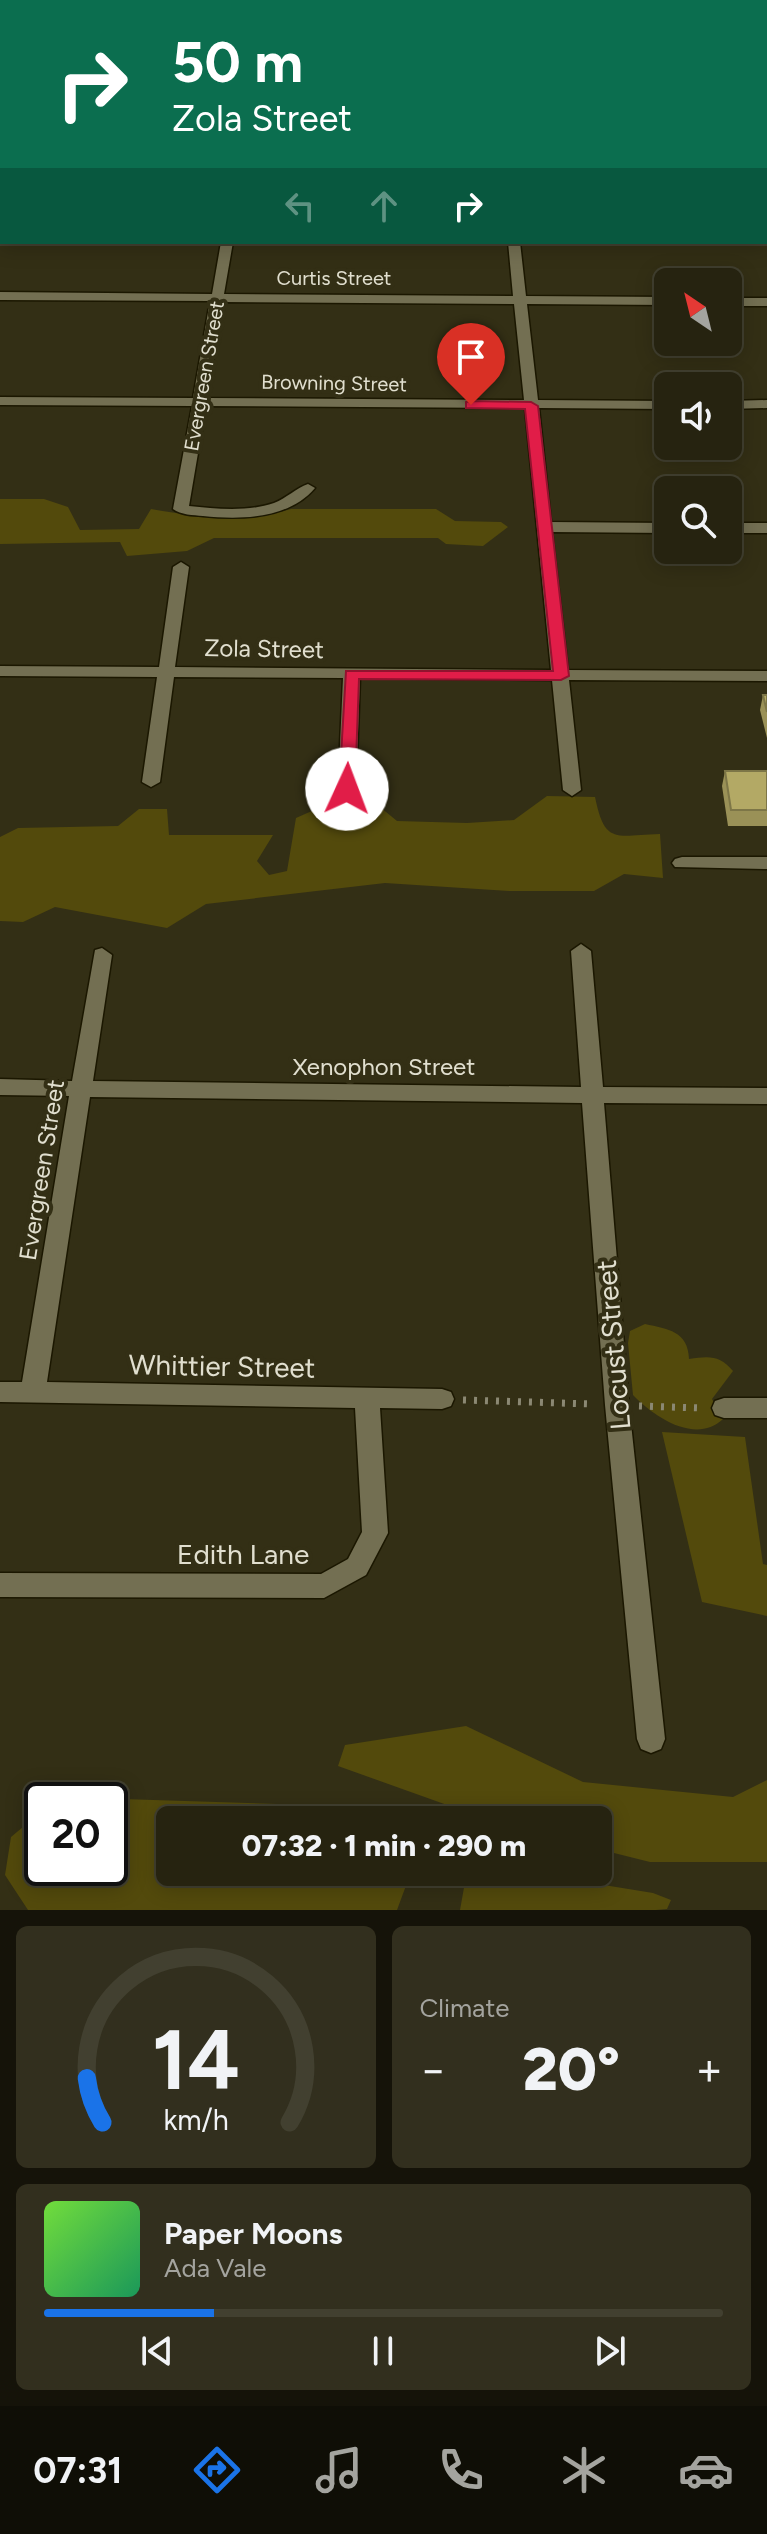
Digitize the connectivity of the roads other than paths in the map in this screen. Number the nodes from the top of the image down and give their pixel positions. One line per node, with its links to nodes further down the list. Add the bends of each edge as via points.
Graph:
1 (227, 244): 4 (street, Evergreen Street)
2 (514, 244): 5 (street)
3 (0, 296): 4 (street, Curtis Street)
4 (218, 297): 5 (street, Curtis Street); 10 (street, Evergreen Street)
5 (519, 299): 6 (street, Curtis Street); 14 (street)
6 (654, 301)
7 (742, 302): 8 (street)
8 (767, 302)
9 (0, 401): 10 (street, Browning Street)
10 (200, 402): 14 (street, Browning Street); 15 (street, Evergreen Street, via 181,509 219,515 269,508 300,497)
11 (767, 404): 13 (street)
12 (654, 405): 14 (street, Browning Street)
13 (742, 405)
14 (531, 406): 16 (street)
15 (308, 488)
16 (544, 527): 17 (street); 24 (street)
17 (654, 528)
18 (742, 528): 19 (street)
19 (767, 528)
20 (181, 567): 22 (street)
21 (0, 671): 22 (street, Zola Street)
22 (166, 672): 23 (street, Zola Street); 26 (street)
23 (352, 674): 24 (street, Zola Street); 27 (street)
24 (561, 676): 25 (street, Zola Street); 28 (street)
25 (767, 676)
26 (151, 782)
27 (347, 789)
28 (572, 790)
29 (682, 863): 30 (street)
30 (767, 863)
31 (581, 951): 35 (street, Locust Street)
32 (102, 955): 34 (street, Evergreen Street)
33 (0, 1087): 34 (street, Xenophon Street)
34 (81, 1088): 35 (street, Xenophon Street); 38 (street, Evergreen Street)
35 (594, 1094): 36 (street, Xenophon Street); 44 (street, Locust Street, via 617,1405)
36 (767, 1096)
37 (0, 1392): 38 (street, Whittier Street)
38 (33, 1393): 39 (street, Whittier Street)
39 (367, 1399): 40 (street, Whittier Street); 43 (street, Edith Lane, via 375,1533 357,1567 324,1586)
40 (442, 1399)
41 (724, 1408): 42 (street)
42 (767, 1408)
43 (0, 1585)
44 (651, 1739)

